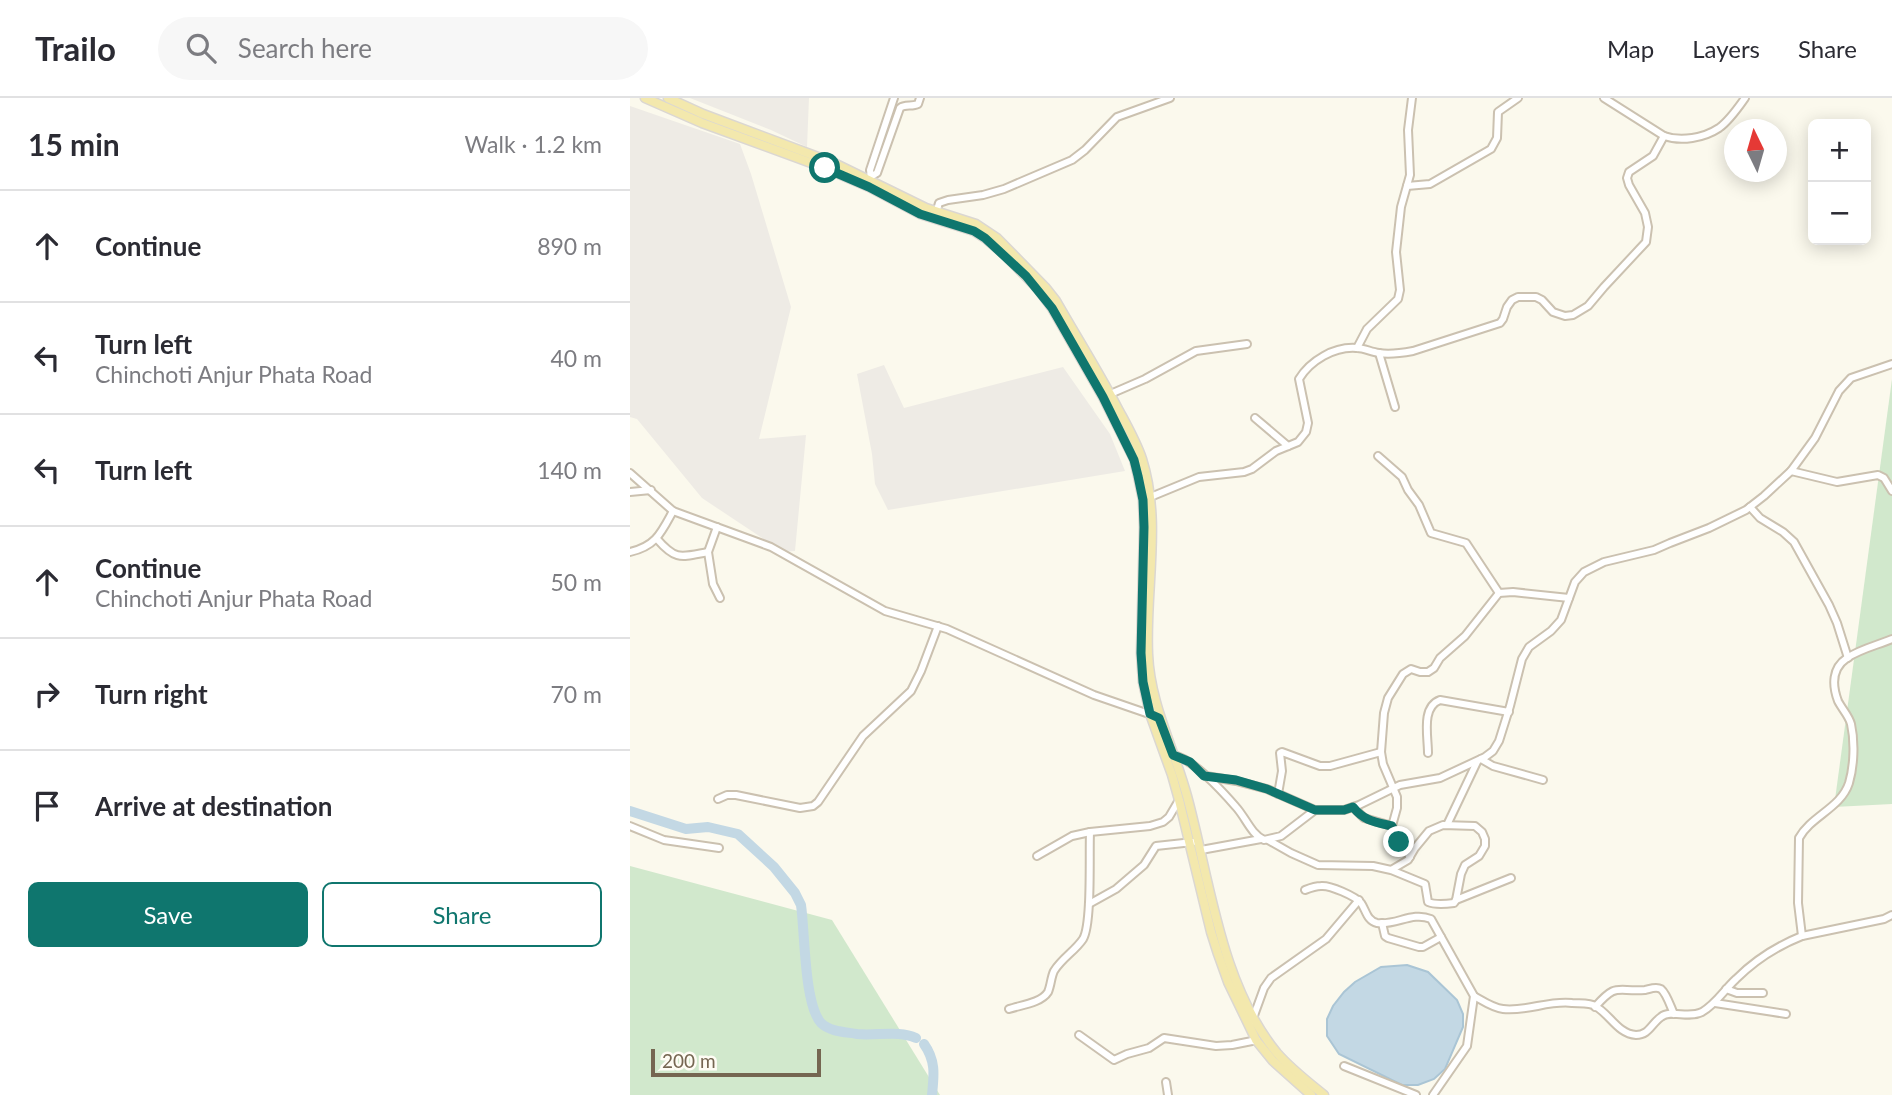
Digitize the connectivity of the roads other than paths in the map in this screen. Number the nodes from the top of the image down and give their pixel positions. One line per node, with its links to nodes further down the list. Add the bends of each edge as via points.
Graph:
1 (645, 98): 11 (main road, via 702,123)
2 (668, 98): 11 (main road)
3 (894, 98): 11 (street)
4 (920, 98): 11 (street, via 918,104 900,108)
5 (1170, 98): 13 (street, via 1117,117 1072,160 1004,189 939,203)
6 (1412, 98): 12 (street)
7 (1518, 98): 12 (street, via 1498,112 1497,138 1491,149 1430,184)
8 (1604, 98): 10 (street)
9 (1745, 98): 10 (street, via 1719,128 1701,136)
10 (1664, 136): 16 (street, via 1653,156 1627,178 1645,213 1646,242 1588,306 1565,316 1536,297 1518,297 1494,326 1401,354)
11 (870, 181): 13 (main road, via 920,214)
12 (1407, 186): 15 (street, via 1396,252 1398,299 1367,328)
13 (935, 215): 18 (main road, via 985,238 1038,289)
14 (1247, 344): 18 (street, via 1196,351)
15 (1357, 348): 16 (street); 21 (street, via 1333,352 1305,369 1299,379 1308,423 1298,442)
16 (1379, 353): 19 (street)
17 (1892, 364): 23 (street, via 1851,378)
18 (1107, 396): 28 (main road)
19 (1395, 407)
20 (1255, 418): 21 (street)
21 (1288, 446): 28 (street, via 1252,469 1199,477)
22 (1378, 456): 35 (street, via 1402,477 1431,533 1465,543)
23 (1791, 471): 26 (street, via 1837,482 1878,475); 29 (street)
24 (630, 473): 25 (street)
25 (651, 490): 27 (street); 30 (street)
26 (1892, 491)
27 (630, 492)
28 (1147, 499): 42 (main road, via 1141,653); 43 (main road, via 1152,524 1148,653)
29 (1750, 507): 37 (street, via 1654,550 1594,566 1575,582); 40 (street, via 1794,542 1837,622)
30 (673, 511): 31 (street); 32 (street)
31 (717, 527): 34 (street); 38 (street, via 771,547 885,611)
32 (657, 539): 33 (street); 34 (street, via 675,555)
33 (630, 552)
34 (708, 552): 36 (street)
35 (1499, 593): 37 (street); 44 (street, via 1434,668 1403,674 1388,698)
36 (720, 598)
37 (1569, 598): 41 (street, via 1561,620 1529,647 1522,659)
38 (938, 626): 42 (street, via 1094,695); 52 (street, via 909,693 863,736 813,806 800,808 736,794)
39 (1892, 639): 40 (street)
40 (1848, 657): 73 (street, via 1834,677 1854,737 1852,767 1849,785 1838,801 1799,838)
41 (1508, 712): 45 (street, via 1436,701 1427,722); 47 (street, via 1493,751)
42 (1150, 714): 43 (street); 46 (main road)
43 (1159, 718): 46 (main road)
44 (1381, 752): 50 (street); 51 (street, via 1320,766 1281,752)
45 (1428, 753)
46 (1169, 755): 48 (street, via 1190,762); 53 (main road); 61 (main road, via 1187,795)
47 (1479, 760): 49 (street); 50 (street, via 1440,778); 56 (street)
48 (1204, 776): 51 (street, via 1236,780); 60 (street)
49 (1543, 780)
50 (1394, 789): 54 (street); 58 (street, via 1397,804)
51 (1278, 794): 55 (street)
52 (718, 799)
53 (1179, 800): 59 (street, via 1163,822); 61 (main road)
54 (1353, 807): 55 (street); 58 (street, via 1364,818)
55 (1315, 810): 60 (street, via 1281,836)
56 (1447, 825): 64 (street, via 1429,831); 69 (street, via 1475,826 1485,839 1479,856 1465,865)
57 (630, 826): 62 (street, via 664,840)
58 (1392, 826): 64 (street)
59 (1090, 832): 63 (street, via 1072,836); 70 (street)
60 (1265, 839): 61 (street); 65 (street, via 1318,865)
61 (1196, 844): 70 (street, via 1156,846 1144,865); 83 (main road); 83 (main road, via 1215,943 1228,982)
62 (719, 848)
63 (1037, 856)
64 (1410, 857): 65 (street)
65 (1391, 870): 69 (street, via 1422,882 1432,904 1454,904)
66 (1511, 878): 69 (street)
67 (1305, 890): 68 (street, via 1330,886)
68 (1359, 900): 72 (street, via 1369,919); 83 (street, via 1326,939 1270,978)
69 (1456, 900)
70 (1089, 904): 80 (street, via 1085,936 1053,973 1048,992 1035,1002)
71 (1892, 915): 73 (street)
72 (1382, 923): 74 (street, via 1427,917); 74 (street, via 1388,938 1419,947)
73 (1802, 936): 75 (street, via 1756,960)
74 (1441, 937): 77 (street)
75 (1727, 989): 76 (street); 78 (street)
76 (1763, 993)
77 (1474, 996): 79 (street, via 1503,1009 1563,1002); 93 (street, via 1467,1046)
78 (1715, 1003): 81 (street, via 1689,1016); 82 (street)
79 (1595, 1007): 81 (street, via 1629,1034 1642,1034 1661,1017); 81 (street, via 1613,990 1657,988)
80 (1009, 1009)
81 (1674, 1014)
82 (1786, 1014)
83 (1251, 1022): 85 (main road); 86 (main road)
84 (1079, 1035): 86 (street, via 1114,1060 1164,1038 1216,1046)
85 (1266, 1038): 86 (street); 91 (main road, via 1295,1072)
86 (1256, 1040): 90 (main road)
87 (1344, 1066): 92 (street)
88 (1166, 1082): 89 (street)
89 (1168, 1095)
90 (1311, 1095)
91 (1324, 1095)
92 (1416, 1095)
93 (1433, 1095)

